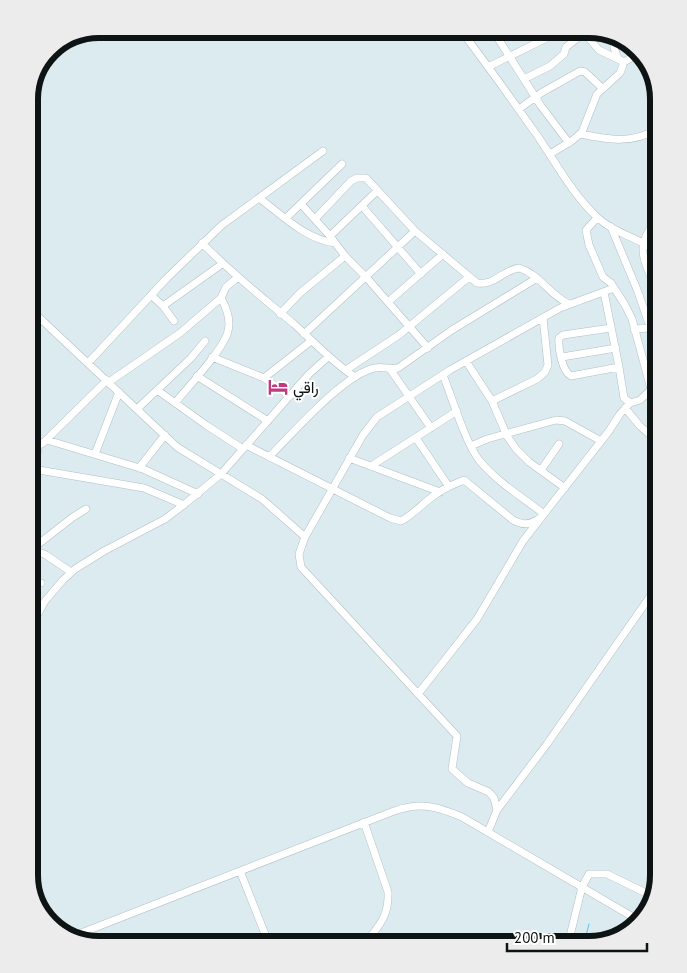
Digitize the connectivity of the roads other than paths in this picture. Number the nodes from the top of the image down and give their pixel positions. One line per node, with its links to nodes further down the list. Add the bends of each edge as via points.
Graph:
1 (467, 38): 10 (street)
2 (501, 38): 7 (street)
3 (546, 38): 7 (street)
4 (576, 38): 11 (street, via 557,60)
5 (589, 38): 9 (street, via 599,50)
6 (614, 44): 9 (street)
7 (510, 55): 10 (street); 11 (street)
8 (632, 56): 9 (street)
9 (621, 60): 12 (street, via 620,72)
10 (488, 67): 14 (street)
11 (524, 79): 13 (street)
12 (602, 88): 13 (street, via 580,71); 16 (street, via 593,100)
13 (534, 97): 14 (street); 17 (street)
14 (519, 109): 19 (street)
15 (650, 133): 16 (street, via 628,140)
16 (580, 134): 17 (street)
17 (569, 143): 19 (street)
18 (323, 151): 22 (street)
19 (550, 154): 26 (street)
20 (342, 164): 23 (street)
21 (377, 191): 24 (street); 27 (street, via 366,178 357,178); 30 (street)
22 (258, 198): 25 (street); 33 (street)
23 (301, 204): 25 (street); 27 (street)
24 (362, 206): 31 (street); 35 (street)
25 (286, 218): 34 (street, via 307,234)
26 (597, 218): 28 (street); 46 (street, via 586,230 586,237 603,277)
27 (315, 219): 31 (street)
28 (611, 227): 32 (street); 57 (street)
29 (650, 229): 32 (street)
30 (415, 231): 35 (street); 37 (street)
31 (330, 236): 34 (street)
32 (643, 242): 36 (street); 41 (street, via 642,256)
33 (202, 243): 39 (street); 48 (street)
34 (335, 243): 38 (street)
35 (398, 247): 40 (street); 42 (street)
36 (650, 247)
37 (443, 254): 40 (street); 43 (street)
38 (345, 256): 42 (street); 53 (street)
39 (222, 264): 44 (street); 52 (street)
40 (421, 274): 50 (street)
41 (650, 274)
42 (366, 277): 50 (street); 62 (street)
43 (469, 277): 45 (street, via 484,284 519,268); 58 (street)
44 (237, 278): 49 (street, via 226,287); 53 (street)
45 (537, 278): 51 (street, via 555,297); 65 (street)
46 (614, 288): 47 (street); 61 (street, via 632,319)
47 (604, 292): 51 (street); 59 (street)
48 (151, 295): 52 (street); 71 (street)
49 (220, 298): 67 (street, via 226,307 229,331); 79 (street, via 180,333)
50 (388, 302): 58 (street)
51 (569, 304): 55 (street)
52 (163, 306): 56 (street)
53 (280, 314): 62 (street)
54 (38, 316): 71 (street)
55 (543, 318): 70 (street); 86 (street, via 548,365 545,372)
56 (174, 321)
57 (650, 325)
58 (409, 326): 65 (street); 74 (street)
59 (611, 328): 66 (street); 69 (street, via 562,336 558,345)
60 (650, 328): 61 (street)
61 (634, 329): 80 (street)
62 (304, 334): 64 (street)
63 (205, 341): 81 (street)
64 (311, 341): 68 (street); 78 (street)
65 (428, 348): 73 (street, via 398,368)
66 (616, 348): 69 (street); 72 (street)
67 (212, 357): 76 (street); 78 (street)
68 (328, 357): 74 (street); 84 (street)
69 (562, 357): 72 (street, via 565,370 571,376)
70 (466, 361): 75 (street); 86 (street)
71 (88, 363): 79 (street)
72 (620, 367): 88 (street)
73 (390, 369): 77 (street, via 374,368); 85 (street)
74 (346, 370): 77 (street)
75 (443, 374): 85 (street); 90 (street)
76 (198, 376): 87 (street); 91 (street)
77 (355, 376): 104 (street)
78 (264, 378): 84 (street)
79 (108, 381): 83 (street); 97 (street)
80 (650, 386)
81 (158, 390): 87 (street); 89 (street)
82 (650, 391): 88 (street)
83 (119, 392): 89 (street); 103 (street)
84 (290, 396): 91 (street)
85 (409, 396): 92 (street); 105 (street, via 377,417)
86 (492, 401): 93 (street)
87 (175, 402): 102 (street, via 206,425)
88 (628, 406): 95 (street, via 640,426); 98 (street)
89 (137, 408): 94 (street)
90 (457, 412): 92 (street); 100 (street)
91 (268, 421): 102 (street)
92 (431, 428): 96 (street)
93 (507, 433): 98 (street, via 556,420); 100 (street); 109 (street, via 516,449)
94 (165, 435): 107 (street); 110 (street, via 177,447)
95 (650, 435)
96 (416, 438): 106 (street); 111 (street)
97 (47, 440): 101 (street); 103 (street)
98 (602, 441): 112 (street)
99 (559, 444): 109 (street)
100 (471, 446): 118 (street, via 493,475)
101 (38, 447)
102 (245, 447): 104 (street); 110 (street)
103 (95, 454): 107 (street)
104 (269, 457): 113 (street)
105 (349, 458): 106 (street); 113 (street)
106 (371, 466): 114 (street)
107 (140, 468): 115 (street)
108 (38, 470): 116 (street, via 144,488)
109 (540, 470): 112 (street)
110 (221, 474): 115 (street); 119 (street, via 262,499)
111 (448, 487): 114 (street); 118 (street, via 464,480 519,524 528,525)
112 (565, 488): 118 (street)
113 (332, 489): 114 (street, via 401,521); 119 (street)
114 (440, 492)
115 (198, 494): 116 (street)
116 (184, 505): 122 (street)
117 (86, 509): 120 (street)
118 (544, 514): 127 (street, via 523,541 477,619)
119 (305, 537): 127 (street, via 299,554 301,567)
120 (38, 543)
121 (38, 552): 122 (street)
122 (71, 572): 126 (street)
123 (38, 583): 124 (street)
124 (41, 583)
125 (650, 596): 128 (street)
126 (38, 613)
127 (418, 694): 128 (street, via 457,736 452,769 468,783 489,792)
128 (497, 810): 130 (street)
129 (364, 822): 130 (street, via 405,807 434,806); 131 (street); 137 (street, via 388,892 386,914)
130 (488, 832): 132 (street)
131 (240, 871): 135 (street); 136 (street)
132 (582, 887): 133 (street, via 589,874 607,874); 134 (street); 138 (street)
133 (646, 893)
134 (633, 917)
135 (82, 933)
136 (266, 935)
137 (371, 936)
138 (570, 936)

